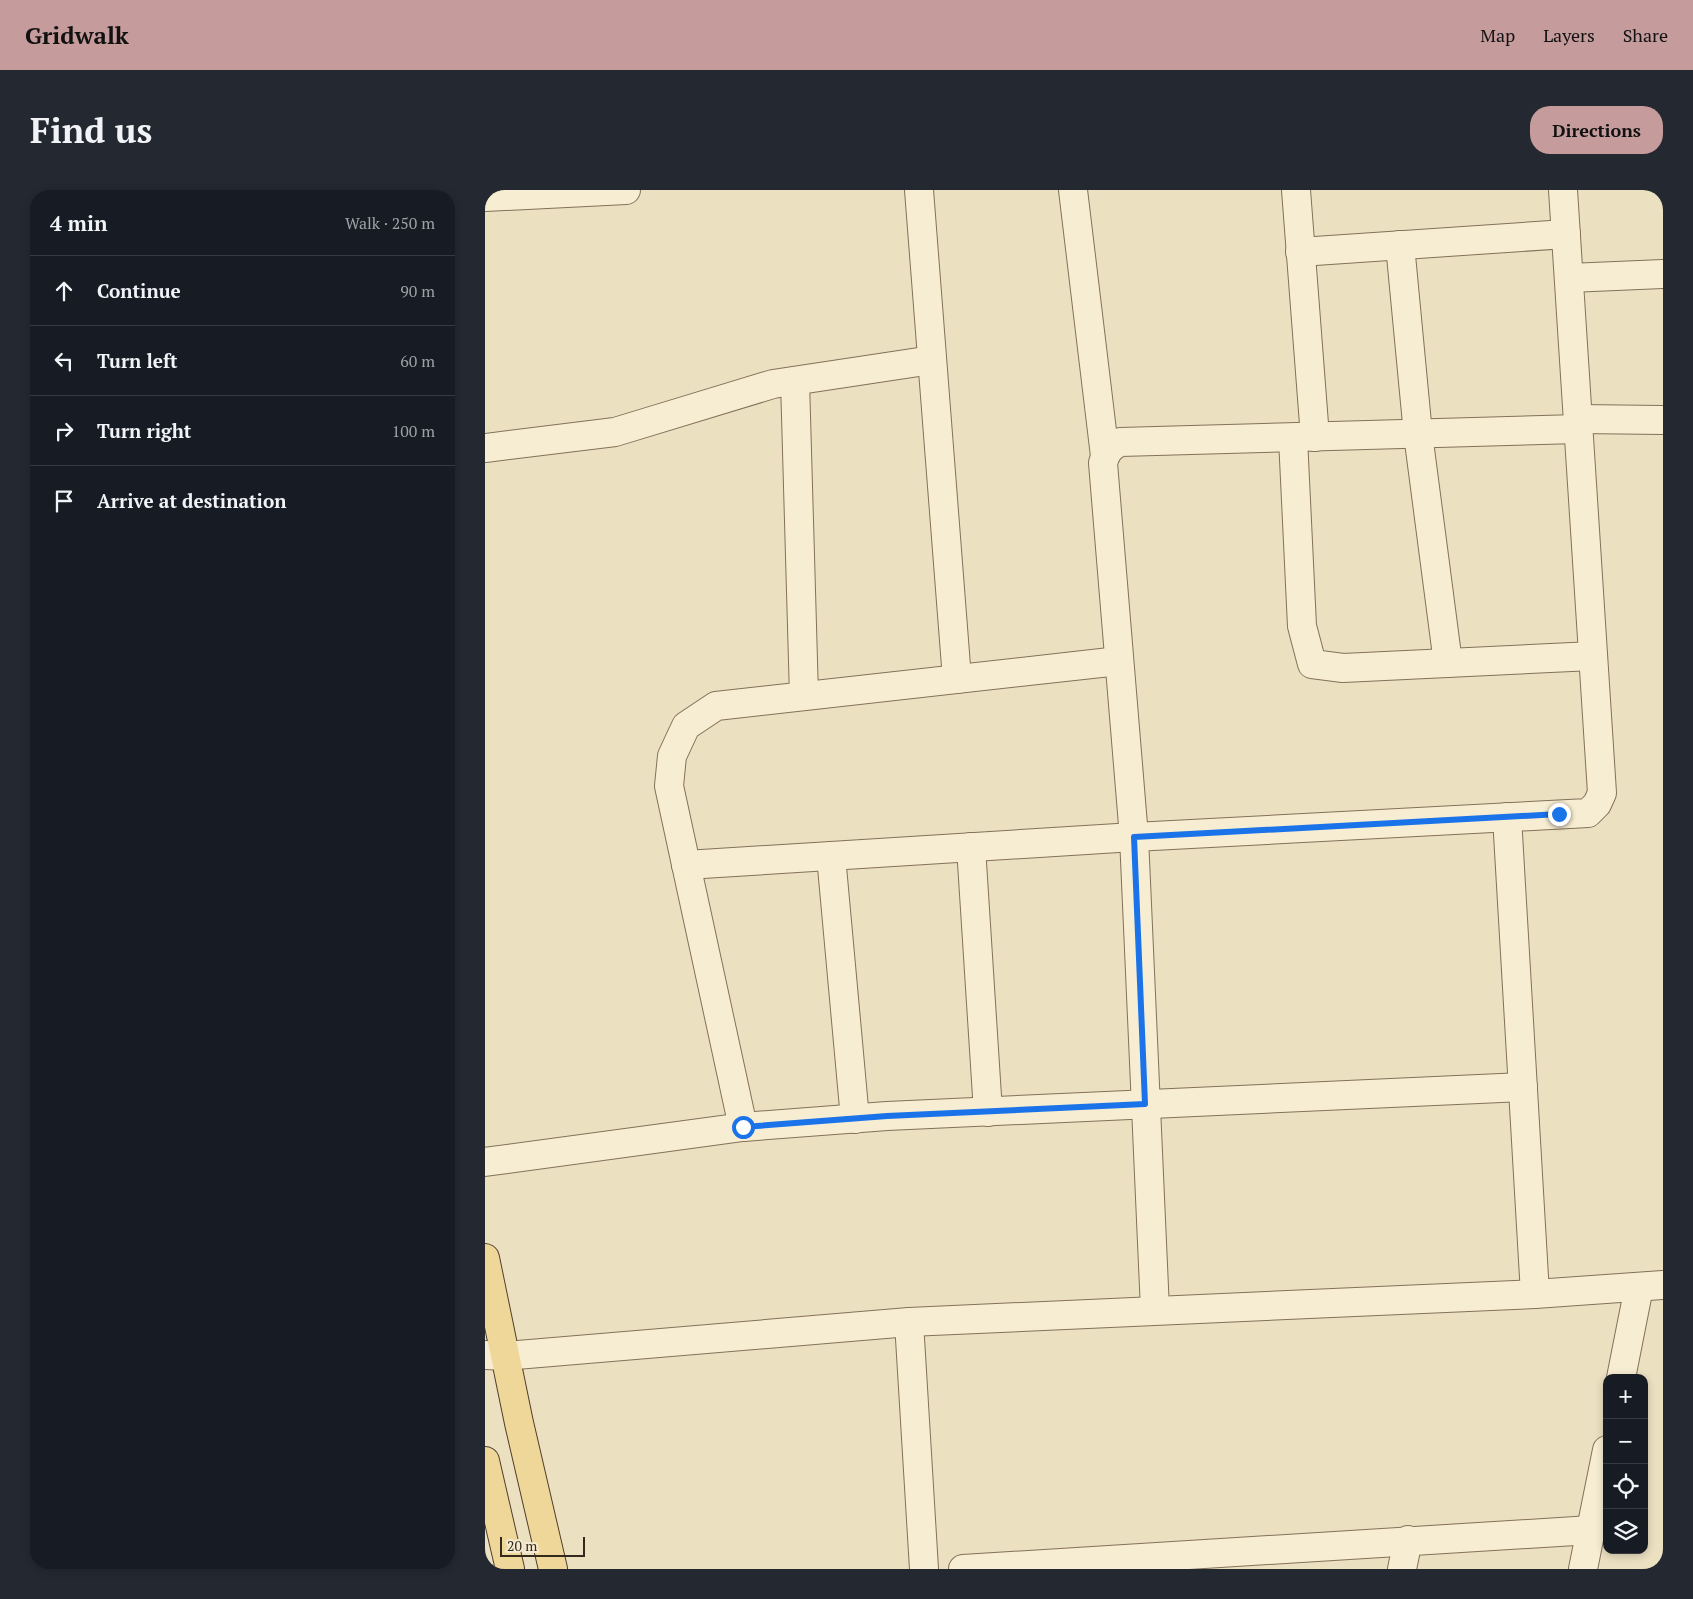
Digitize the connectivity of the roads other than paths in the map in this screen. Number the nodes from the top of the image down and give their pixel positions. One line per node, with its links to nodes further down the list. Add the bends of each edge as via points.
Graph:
1 (626, 190): 6 (street)
2 (919, 190): 12 (street)
3 (1073, 190): 19 (street)
4 (1296, 190): 9 (street)
5 (1563, 190): 7 (street)
6 (485, 197)
7 (1566, 234): 8 (street); 11 (street)
8 (1401, 245): 9 (street); 16 (street)
9 (1300, 252): 17 (street)
10 (1663, 274): 11 (street)
11 (1569, 278): 15 (street)
12 (932, 360): 13 (street); 23 (street)
13 (795, 381): 18 (street, via 773,384 615,432); 24 (street)
14 (1663, 420): 15 (street)
15 (1578, 424): 16 (street); 20 (street)
16 (1418, 434): 17 (street); 22 (street)
17 (1304, 437): 19 (street, via 1120,442); 22 (street, via 1302,626 1312,664 1343,668)
18 (485, 448)
19 (1105, 456): 21 (street)
20 (1593, 656): 22 (street); 25 (street, via 1602,793 1597,804 1588,813)
21 (1119, 661): 23 (street); 26 (street)
22 (1448, 663)
23 (957, 679): 24 (street)
24 (804, 696): 29 (street, via 716,706 686,726 672,756 669,786)
25 (1507, 817): 26 (street); 30 (street)
26 (1134, 837): 27 (street); 31 (street)
27 (971, 847): 28 (street); 32 (street)
28 (831, 856): 29 (street); 33 (street)
29 (686, 865): 34 (street)
30 (1523, 1087): 31 (street); 38 (street)
31 (1145, 1104): 32 (street); 39 (street)
32 (987, 1112): 33 (street)
33 (855, 1119): 34 (street)
34 (743, 1127): 35 (street)
35 (485, 1162)
36 (485, 1258): 41 (main road)
37 (1651, 1286): 38 (street); 42 (street)
38 (1535, 1294): 39 (street)
39 (1155, 1310): 40 (street)
40 (909, 1322): 41 (street); 49 (street)
41 (495, 1356): 48 (main road)
42 (1622, 1374)
43 (485, 1461): 47 (main road)
44 (1604, 1464): 45 (street)
45 (1591, 1530): 46 (street); 52 (street)
46 (1408, 1540): 50 (street); 51 (street)
47 (510, 1569)
48 (553, 1569)
49 (924, 1569)
50 (963, 1569)
51 (1402, 1569)
52 (1583, 1569)

